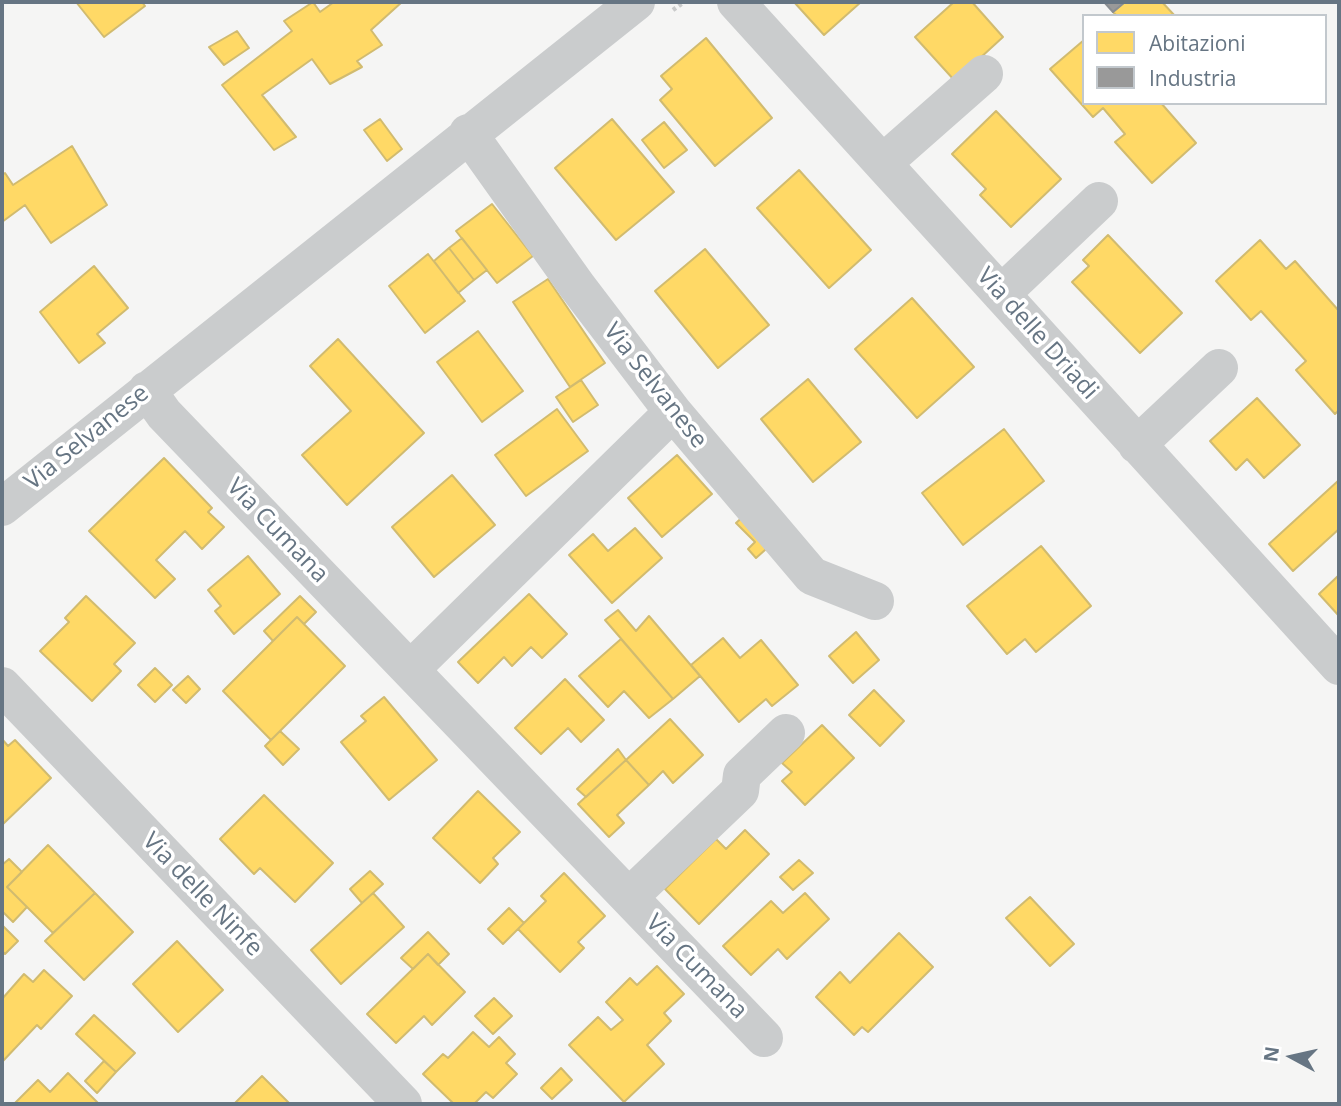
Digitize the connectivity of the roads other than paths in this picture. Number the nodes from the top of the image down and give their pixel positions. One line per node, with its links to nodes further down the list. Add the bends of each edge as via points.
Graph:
1 (636, 2): 4 (street, Via Selvanese)
2 (736, 2): 5 (street, Via delle Driadi)
3 (984, 74): 5 (street)
4 (468, 133): 9 (street, Via Selvanese); 10 (street, Via Selvanese)
5 (884, 162): 7 (street, Via delle Driadi)
6 (1099, 201): 7 (street)
7 (1001, 294): 11 (street, Via delle Driadi)
8 (1219, 368): 11 (street)
9 (147, 390): 12 (street, Via Selvanese); 15 (street, Via Cumana, via 164,414)
10 (673, 412): 13 (street, Via Selvanese, via 813,576); 15 (street)
11 (1137, 445): 14 (street, Via delle Driadi)
12 (2, 507)
13 (875, 601)
14 (1339, 666)
15 (411, 669): 18 (street, Via Cumana)
16 (2, 685): 20 (street, Via delle Ninfe)
17 (786, 733): 18 (street, Via Cumana, via 742,775 740,790)
18 (629, 897): 19 (street, Via Cumana)
19 (764, 1038)
20 (403, 1104)

